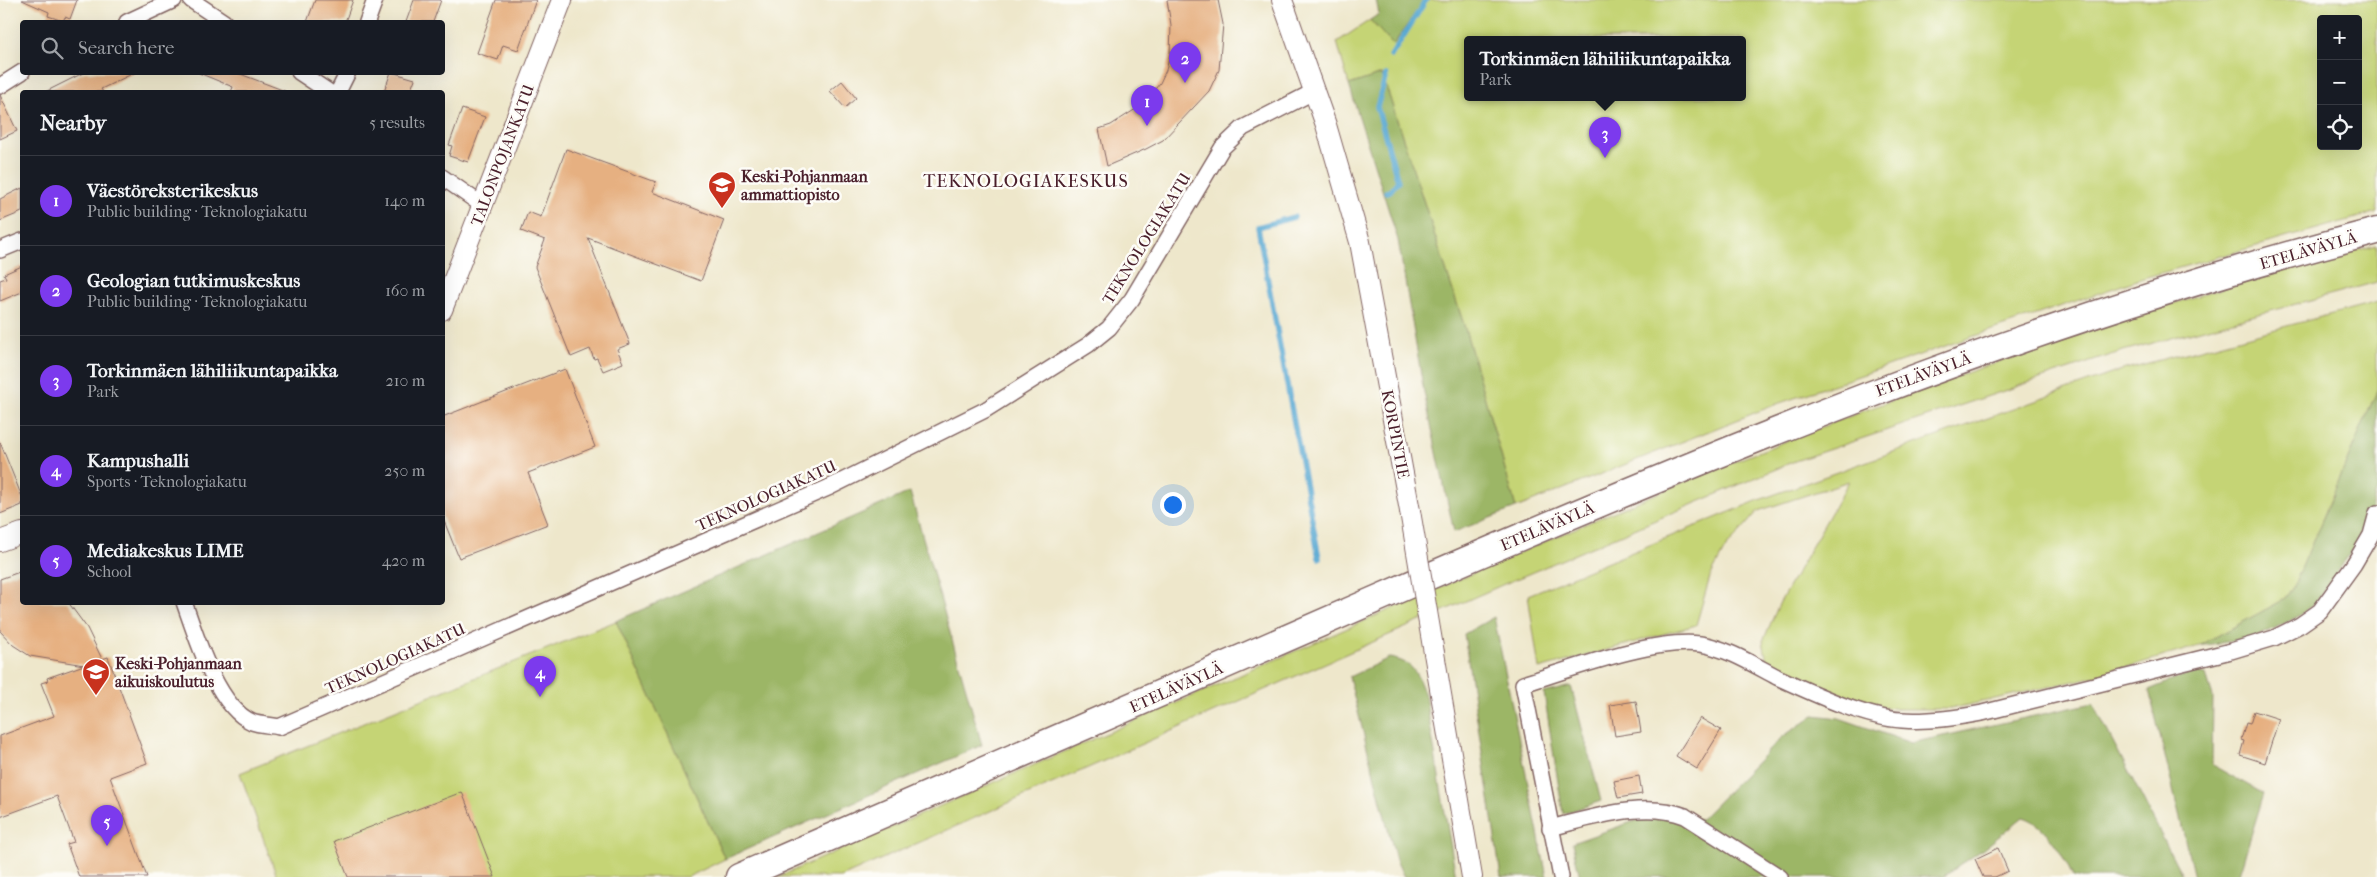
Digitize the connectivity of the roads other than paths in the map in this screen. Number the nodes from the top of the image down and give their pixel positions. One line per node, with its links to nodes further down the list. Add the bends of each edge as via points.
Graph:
1 (174, 0): 6 (street)
2 (191, 0): 7 (street)
3 (375, 0): 8 (street)
4 (562, 0): 17 (street, TALONPOJANKATU)
5 (1282, 0): 15 (street, KORPINTIE)
6 (131, 20)
7 (221, 20)
8 (368, 20)
9 (20, 73): 12 (street)
10 (304, 75): 13 (street)
11 (346, 75): 14 (street)
12 (0, 86)
13 (326, 90)
14 (339, 90)
15 (1315, 92): 26 (street, TEKNOLOGIAKATU, via 1243,128 1222,148 1132,299 1108,328 1088,345 985,410 830,487 279,727 251,722 228,701 207,664); 29 (street, KORPINTIE, bridge, via 1360,242 1410,511)
16 (445, 179): 17 (street)
17 (482, 205): 21 (street, TALONPOJANKATU)
18 (2377, 231): 28 (highway, ETELÄVÄYLÄ, via 2157,294 2014,341 1832,408 1454,565)
19 (20, 242): 20 (street)
20 (0, 250)
21 (445, 302)
22 (2377, 513): 23 (street)
23 (2374, 532): 27 (street, via 2320,611 2274,638 1982,713 1940,720 1901,720 1871,715 1701,644 1675,644 1635,652 1523,684)
24 (20, 533): 25 (street)
25 (0, 541)
26 (185, 605)
27 (1550, 828): 30 (street); 31 (street, via 1619,813 1674,812)
28 (739, 877)
29 (1472, 877)
30 (1561, 877)
31 (1780, 877)

